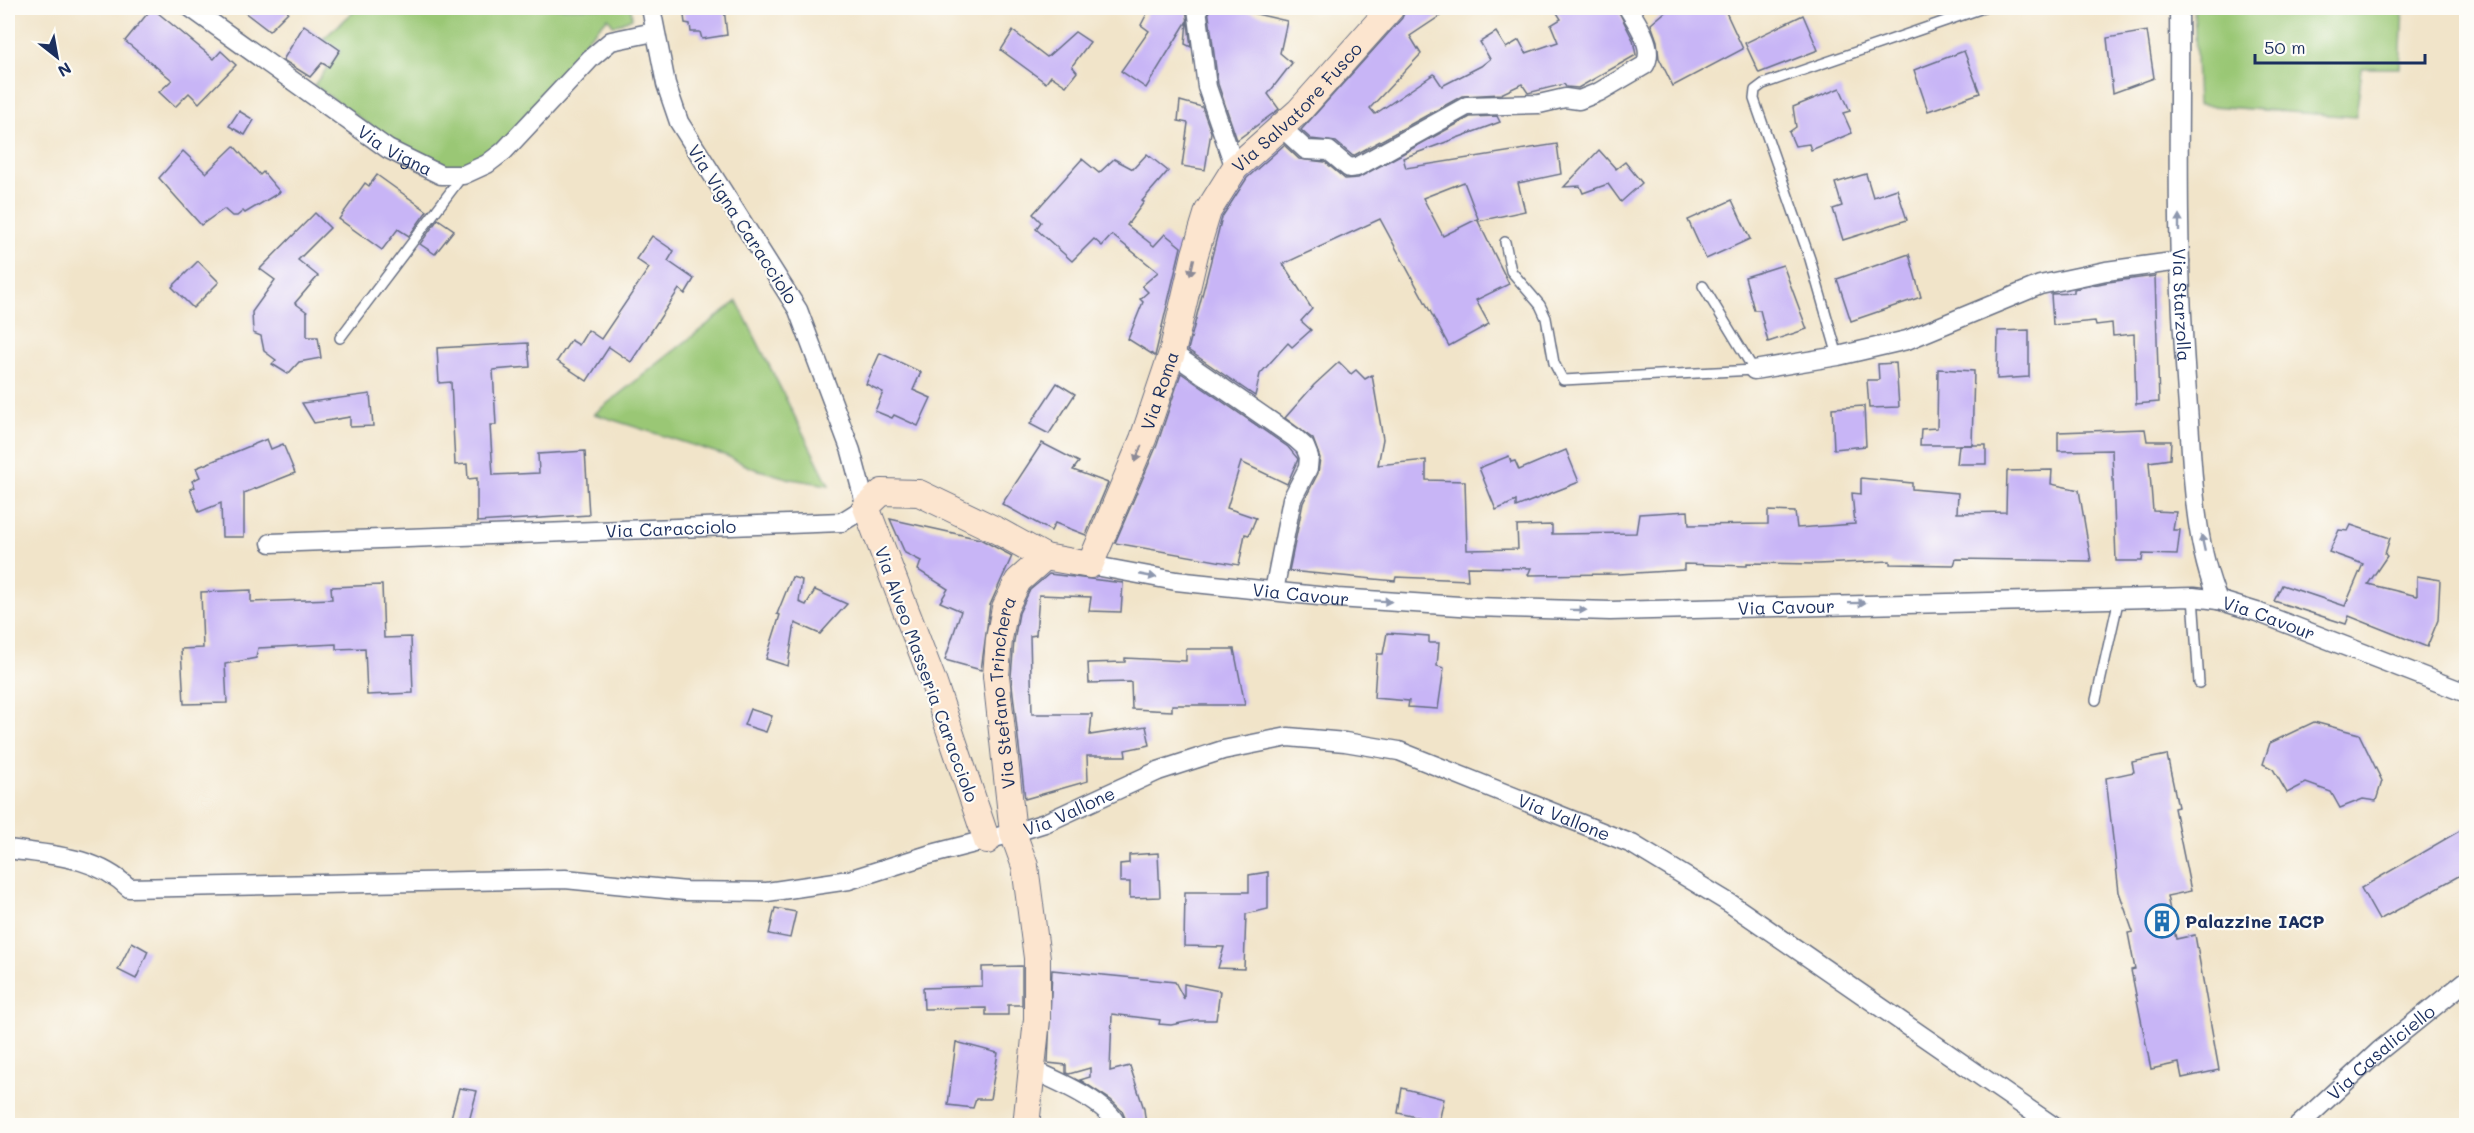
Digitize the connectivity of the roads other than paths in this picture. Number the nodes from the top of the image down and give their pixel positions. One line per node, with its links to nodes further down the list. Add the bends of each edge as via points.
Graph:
1 (191, 8): 11 (street, Via Vigna, via 388,149 441,175)
2 (651, 8): 8 (street, Via Vigna Caracciolo)
3 (1197, 8): 10 (street, via 1207,87)
4 (1391, 8): 9 (street, Via Salvatore Fusco)
5 (1628, 8): 9 (street, via 1648,48 1645,65 1579,99 1467,106 1349,168 1329,152 1306,150)
6 (1983, 8): 18 (lane, via 1762,84 1755,90 1754,99 1810,259)
7 (2179, 8): 14 (street, Via Starzolla, one-way to 7)
8 (654, 32): 11 (street, via 611,41 504,151 487,165); 20 (street, Via Vigna Caracciolo, via 679,122 798,310 851,451)
9 (1281, 127): 10 (street, Via Salvatore Fusco)
10 (1235, 168): 12 (street, Via Salvatore Fusco)
11 (463, 175): 16 (lane)
12 (1208, 211): 17 (street, Via Roma, one-way to 17)
13 (1505, 242): 19 (lane, via 1511,270 1546,318 1554,363 1563,380)
14 (2180, 261): 18 (street, via 2040,285 1907,340); 27 (street, Via Starzolla, one-way to 14, via 2210,578 2193,484)
15 (1703, 286): 19 (lane)
16 (340, 338)
17 (1172, 353): 23 (street, Via Roma, one-way to 23, via 1143,439); 24 (street, via 1305,447 1308,468 1292,499)
18 (1838, 356): 19 (street)
19 (1754, 370)
20 (866, 507): 21 (street, Via Caracciolo, via 842,522); 22 (street, Via Caracciolo, via 882,492 919,493); 32 (street, Via Alveo Masseria Caracciolo, via 933,681)
21 (271, 543)
22 (1045, 557): 23 (street, Via Caracciolo); 31 (street, Via Stefano Trinchera, via 1018,580 1005,608 999,639 996,676)
23 (1090, 565): 24 (street, Via Cavour, one-way to 24, via 1176,581)
24 (1274, 591): 25 (street, Via Cavour, one-way to 25, via 1475,607 1610,611)
25 (2119, 597): 26 (street, Via Cavour); 30 (lane)
26 (2193, 597): 27 (street, Via Cavour); 28 (lane)
27 (2218, 600): 29 (street, Via Cavour)
28 (2199, 682)
29 (2466, 693)
30 (2096, 700)
31 (1013, 833): 32 (street, Via Vallone); 35 (street, Via Stefano Trinchera, via 1025,866 1037,958 1037,1019); 38 (street, Via Vallone, via 1045,823 1158,771 1223,750 1288,737 1399,751 1632,844 1731,904)
32 (987, 840): 33 (street, Via Vallone, via 849,880 767,892 686,891 565,879 129,888 114,874 83,860)
33 (8, 849)
34 (2466, 981): 39 (street, Via Casaliciello, via 2379,1051)
35 (1031, 1069): 36 (street, Via Stefano Trinchera); 37 (street, via 1099,1106)
36 (1026, 1125)
37 (1117, 1125)
38 (2053, 1125)
39 (2298, 1125)

